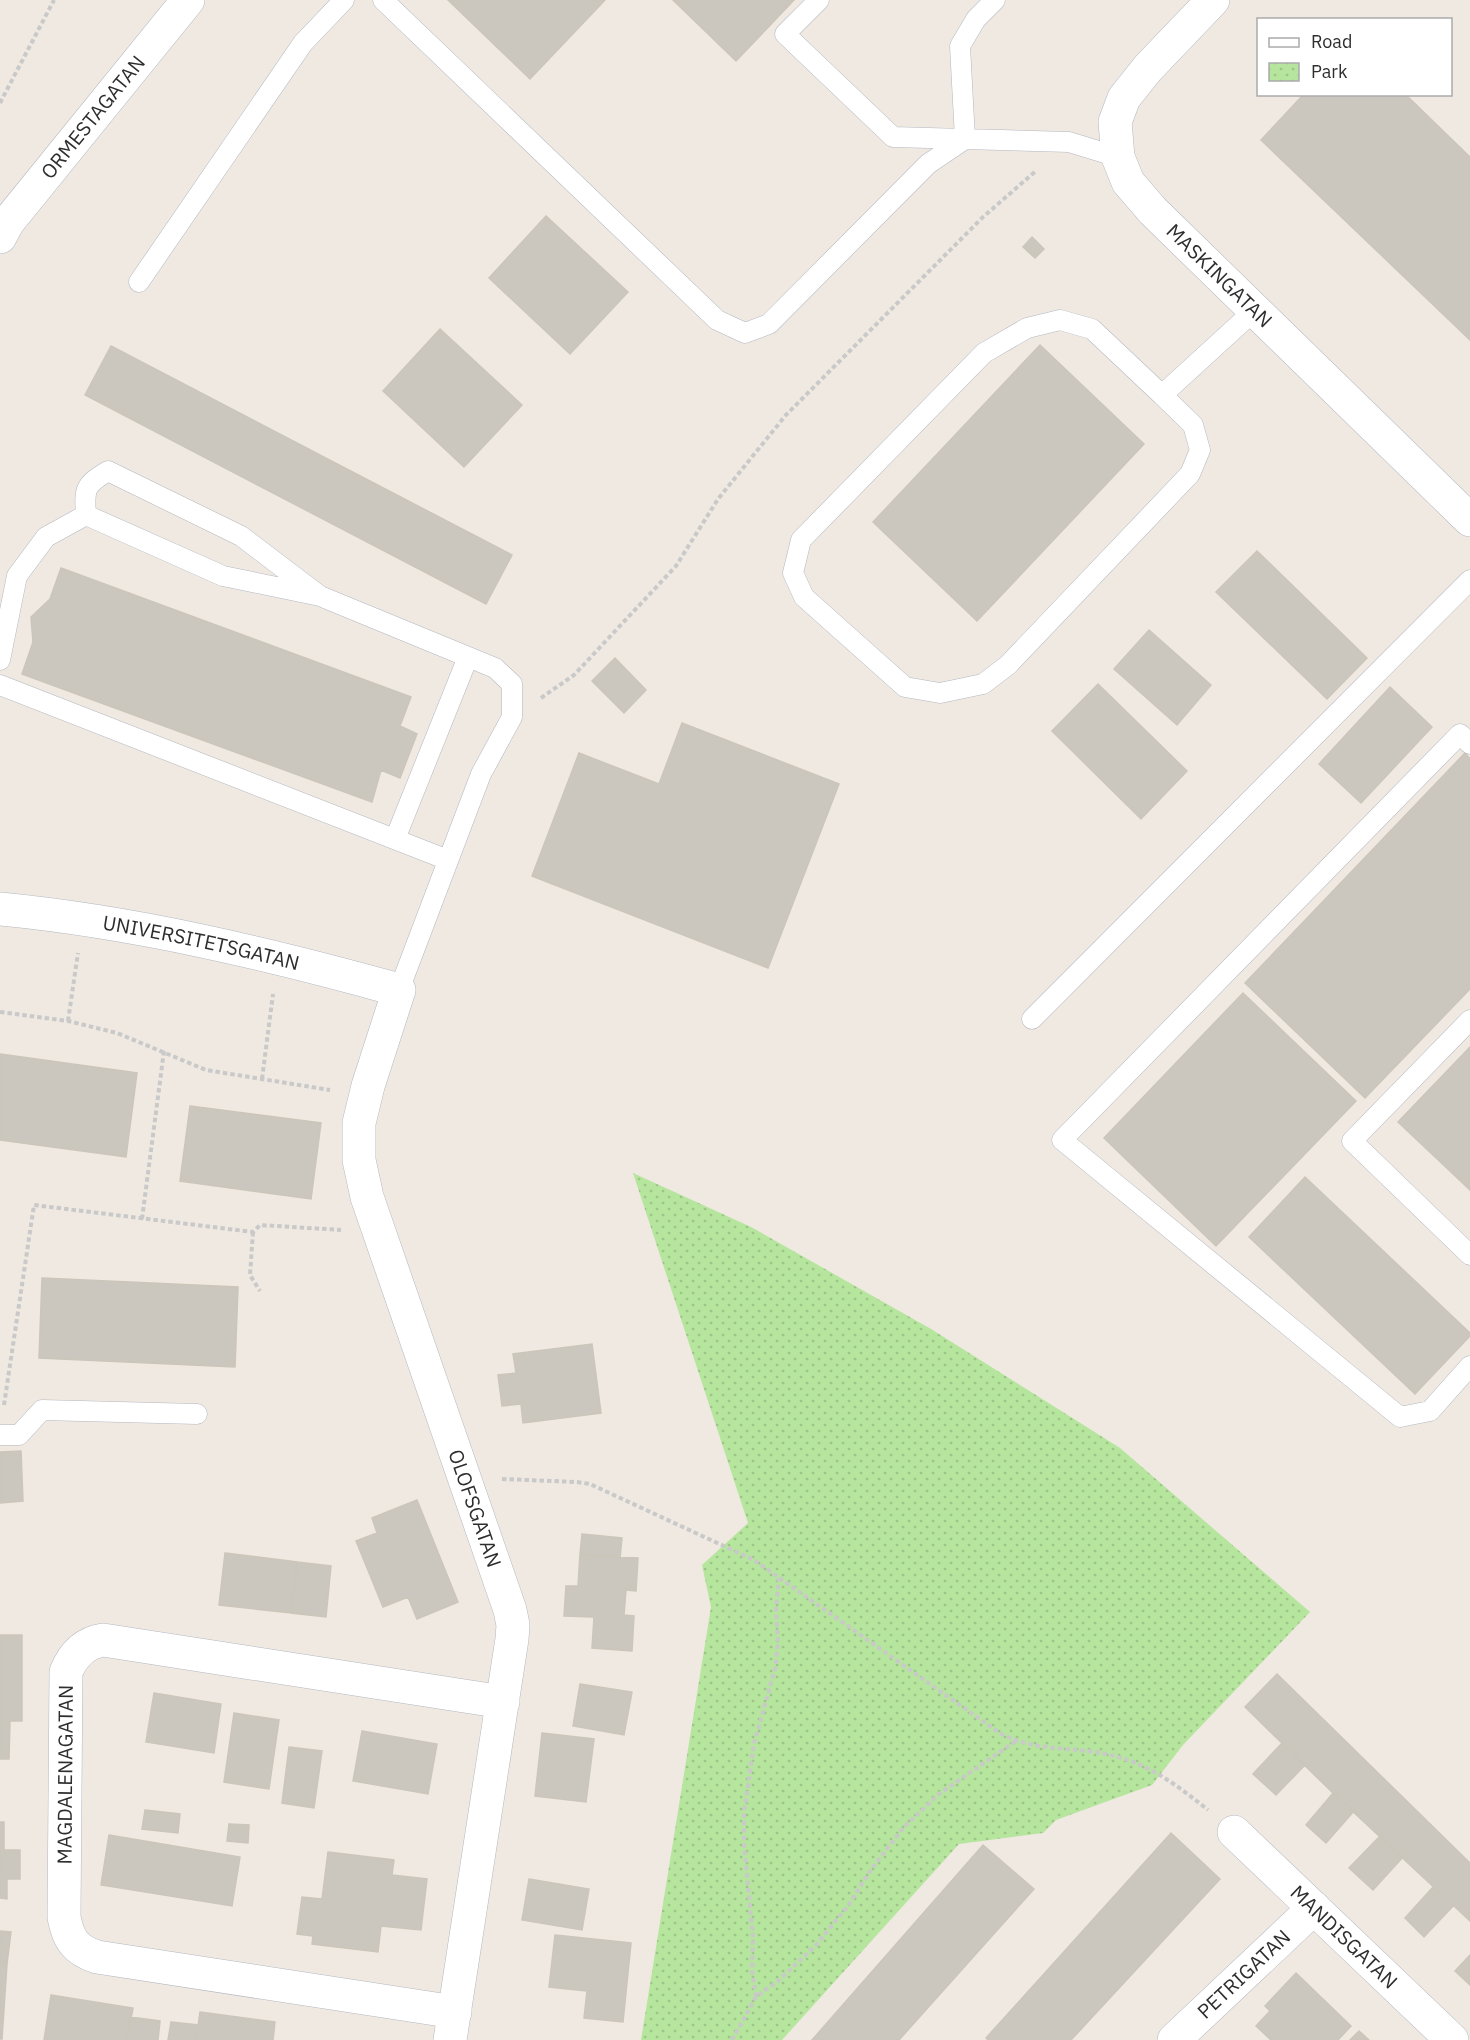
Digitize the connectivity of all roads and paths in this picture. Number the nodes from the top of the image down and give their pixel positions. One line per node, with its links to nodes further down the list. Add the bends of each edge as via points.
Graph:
1 (54, 0): 8 (path)
2 (188, 0): 12 (street, ORMESTAGATAN)
3 (344, 0): 13 (lane, via 303,43)
4 (382, 0): 9 (lane, via 717,320 745,333 770,324 928,164)
5 (819, 0): 9 (lane, via 785,33 893,137)
6 (995, 0): 9 (lane, via 976,19 960,46)
7 (1213, 0): 11 (street, MASKINGATAN, via 1124,98 1115,122)
8 (0, 104)
9 (965, 139): 10 (lane)
10 (1069, 142): 11 (lane); 23 (path, via 982,217 786,416 718,499 676,566 574,675)
11 (1118, 157): 14 (street, MASKINGATAN, via 1128,182 1147,204)
12 (3, 225)
13 (139, 282)
14 (1255, 310): 15 (lane); 17 (street, MASKINGATAN)
15 (1162, 394): 15 (lane, via 1092,329 1060,320 1027,328 984,353 801,540 793,573 804,597 905,687 940,693 983,684 1008,665 1190,474 1200,450 1193,425)
16 (86, 515): 19 (lane, via 223,576); 19 (lane, via 85,496 91,482 108,471 241,536); 21 (lane, via 46,537 17,576)
17 (1470, 520)
18 (1470, 580): 32 (lane)
19 (321, 596): 20 (lane)
20 (468, 657): 23 (lane, via 495,668 512,684); 25 (lane)
21 (0, 660)
22 (0, 685): 25 (lane)
23 (513, 717): 26 (lane, via 481,774)
24 (1470, 744): 43 (lane, via 1460,734 1062,1140 1400,1417 1430,1411)
25 (394, 839): 26 (lane)
26 (448, 860): 30 (lane)
27 (0, 909): 28 (street, UNIVERSITETSGATAN)
28 (84, 920): 29 (street, UNIVERSITETSGATAN); 34 (path)
29 (277, 958): 30 (street, UNIVERSITETSGATAN); 36 (path)
30 (399, 990): 37 (street, OLOFSGATAN)
31 (0, 1012): 34 (path)
32 (1032, 1019)
33 (1470, 1020): 41 (lane, via 1352,1141)
34 (68, 1021): 35 (path, via 117,1033)
35 (164, 1051): 36 (path, via 206,1070); 38 (path)
36 (262, 1079): 37 (path)
37 (365, 1096): 40 (street, OLOFSGATAN, via 359,1123 359,1160)
38 (142, 1219): 39 (path); 44 (path, via 34,1205)
39 (253, 1232): 40 (path, via 260,1225); 42 (path, via 250,1275)
40 (379, 1233): 47 (street, OLOFSGATAN)
41 (1470, 1255)
42 (260, 1291)
43 (1470, 1366)
44 (3, 1410)
45 (197, 1414): 46 (lane, via 42,1410 19,1435)
46 (0, 1435)
47 (466, 1485): 48 (path, via 490,1478 590,1484 754,1560); 49 (street, OLOFSGATAN, via 513,1625)
48 (779, 1577): 50 (path); 53 (path, via 775,1669 754,1744 744,1814)
49 (503, 1702): 54 (street, OLOFSGATAN); 54 (street, MAGDALENAGATAN, via 104,1640 82,1647 66,1672 64,1917 76,1946 97,1957)
50 (1016, 1742): 51 (path, via 1095,1752 1150,1768 1175,1783); 53 (path, via 939,1794 904,1827 816,1945)
51 (1234, 1832): 52 (street, MANDISGATAN)
52 (1314, 1908): 56 (street, PETRIGATAN); 57 (street, MANDISGATAN)
53 (756, 1997): 55 (path)
54 (453, 2026)
55 (732, 2040)
56 (1174, 2040)
57 (1452, 2040)

